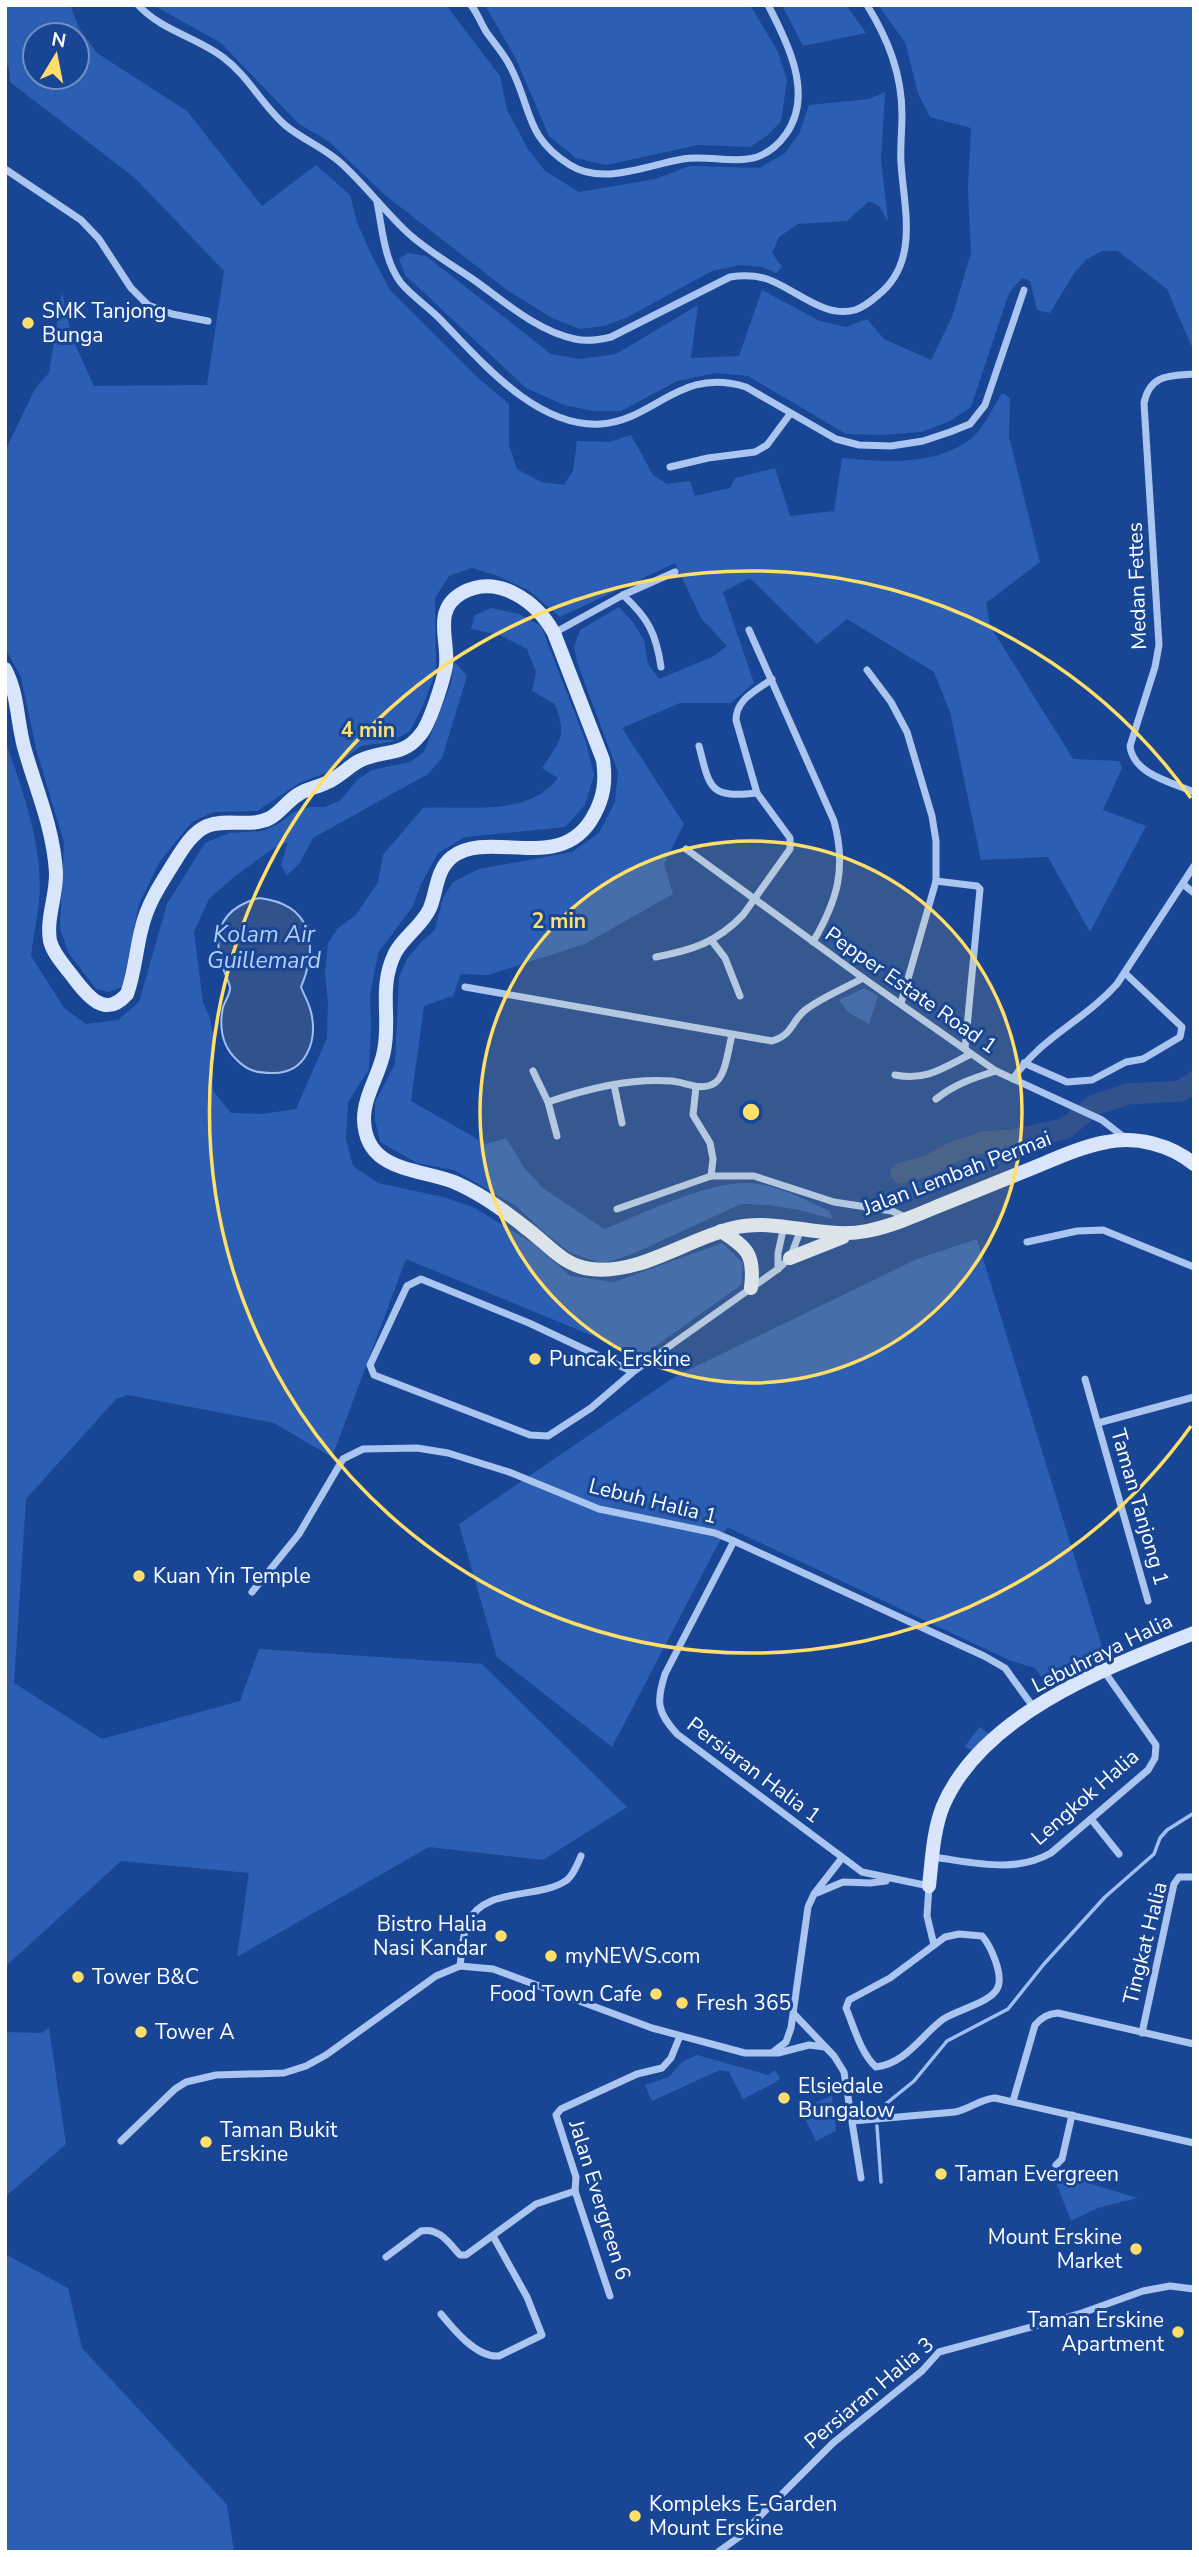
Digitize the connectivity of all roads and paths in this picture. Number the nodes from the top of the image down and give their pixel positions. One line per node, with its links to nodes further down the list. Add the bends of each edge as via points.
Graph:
1 (138, 5): 6 (street, via 224,58 286,125 344,165)
2 (471, 5): 3 (street, via 511,68 539,139 585,173 618,173 686,158 757,157 781,141 793,124 798,87 790,50)
3 (768, 5)
4 (867, 5): 6 (street, via 888,41 899,80 907,237 898,274 864,306 841,312 828,309 768,279 744,275 715,282 611,337 577,340 540,326 443,260)
5 (5, 169): 8 (street, via 80,220 148,305)
6 (376, 201): 10 (street, via 390,261 401,282 500,380 530,402 576,421 599,424 624,420 689,387 729,382)
7 (1024, 290): 10 (street, via 985,405 970,424 923,441 859,445 836,439)
8 (208, 321)
9 (1194, 374): 21 (street, Medan Fettes, via 1156,381 1144,403 1159,645 1130,746 1131,755 1144,770)
10 (790, 414): 11 (street, via 755,452)
11 (670, 467)
12 (675, 572): 13 (street)
13 (623, 595): 15 (street); 16 (street, via 643,614 657,641)
14 (749, 630): 19 (street)
15 (554, 633): 17 (main road, Jalan Lembah Permai, via 535,606 504,589 488,587 460,594 444,614 446,666 423,733 400,752 357,762 324,785 298,794 271,818 212,824 196,834 151,899 128,994 111,1005 86,995 51,943 56,878 50,827); 57 (main road, Jalan Lembah Permai, via 603,760 605,782 599,806 580,835 566,843 467,850 455,855 440,873 430,908 399,946 389,968 385,1048 364,1121 368,1137 380,1157 472,1191 573,1265 591,1269 628,1266)
16 (661, 667)
17 (5, 669)
18 (867, 670): 25 (street, via 891,702 915,759 932,816)
19 (772, 679): 22 (street, via 736,709); 30 (street, via 840,843 836,895)
20 (699, 746): 22 (street, via 708,783 716,791)
21 (1194, 792)
22 (757, 793): 28 (street, via 790,838 789,849)
23 (686, 849): 28 (street, Pepper Estate Road 1)
24 (1194, 866): 26 (street)
25 (936, 881): 36 (street); 38 (street, via 980,889)
26 (1184, 885): 27 (street); 32 (street)
27 (1194, 893)
28 (754, 899): 29 (street, via 743,915); 30 (street, Pepper Estate Road 1)
29 (712, 941): 31 (street); 35 (street, via 725,958)
30 (813, 942): 33 (street, Pepper Estate Road 1)
31 (656, 957)
32 (1126, 974): 39 (street); 39 (street, via 1181,1027 1180,1037 1143,1059 1126,1062 1092,1080 1067,1082)
33 (863, 978): 36 (street, Pepper Estate Road 1); 37 (street, via 807,1008 782,1038 772,1041)
34 (465, 986): 37 (street)
35 (740, 996)
36 (901, 1003): 38 (street, Pepper Estate Road 1)
37 (732, 1035): 45 (street, via 720,1079 711,1086)
38 (968, 1052): 40 (street, Pepper Estate Road 1); 42 (street, via 915,1079)
39 (1024, 1063): 43 (street)
40 (996, 1071): 43 (street, Pepper Estate Road 1); 46 (street, via 968,1079)
41 (533, 1072): 47 (street)
42 (895, 1075)
43 (1013, 1079): 50 (street, Pepper Estate Road 1, via 1102,1120)
44 (614, 1085): 45 (street, via 646,1080); 47 (street); 48 (street)
45 (696, 1087): 52 (street, via 693,1115 710,1143)
46 (936, 1099)
47 (548, 1102): 49 (street)
48 (622, 1123)
49 (557, 1136)
50 (1128, 1140): 51 (main road, via 1168,1149); 54 (main road, Jalan Lembah Permai, via 1091,1145)
51 (1194, 1164)
52 (711, 1176): 53 (street); 54 (street, via 754,1176 834,1202)
53 (617, 1209)
54 (908, 1218): 58 (main road, Jalan Lembah Permai)
55 (784, 1226): 56 (main road, Jalan Lembah Permai); 57 (main road, Jalan Lembah Permai, via 752,1224); 62 (street)
56 (801, 1229): 58 (main road, Jalan Lembah Permai); 60 (street)
57 (721, 1231): 63 (main road, via 747,1250)
58 (854, 1233): 60 (main road)
59 (1027, 1242): 61 (street, via 1102,1230)
60 (790, 1258): 62 (street)
61 (1194, 1267)
62 (778, 1269): 63 (street)
63 (751, 1288): 64 (street)
64 (633, 1372): 64 (street, via 548,1436 530,1435 374,1375 370,1365 407,1286 421,1279)
65 (1085, 1379): 67 (street, Taman Tanjong 1)
66 (1194, 1397): 67 (street, Taman Tanjong 1)
67 (1098, 1423): 70 (street, Taman Tanjong 1)
68 (734, 1541): 69 (street, Lebuh Halia 1, via 599,1509 448,1453 417,1448 363,1449 344,1460 299,1534); 73 (street, Lebuh Halia 1, via 984,1656 1005,1668); 78 (street, Persiaran Halia 1, via 665,1674 659,1698 662,1718)
69 (252, 1592)
70 (1149, 1601)
71 (1194, 1633): 72 (main road, Lebuhraya Halia)
72 (1104, 1671): 73 (main road, Lebuhraya Halia); 74 (street, Lengkok Halia, via 1153,1739 1157,1752 1153,1764)
73 (1034, 1708): 77 (main road, Lebuhraya Halia, via 991,1742 963,1773 942,1808)
74 (1091, 1819): 75 (street); 77 (street, Lengkok Halia, via 1051,1853 1027,1864 1005,1866)
75 (1119, 1854)
76 (581, 1856): 84 (street, via 565,1881 480,1907 466,1930)
77 (932, 1857): 81 (main road, Lebuhraya Halia)
78 (842, 1858): 80 (street, Persiaran Halia 1, via 862,1872); 82 (street)
79 (1194, 1877): 86 (street, Tingkat Halia, via 1180,1877 1174,1884)
80 (894, 1880): 81 (street, Persiaran Halia 1); 82 (street, via 843,1882)
81 (929, 1886): 83 (street, via 926,1916)
82 (814, 1895): 85 (street, via 806,1914)
83 (934, 1945): 83 (street, via 847,2004 869,2061 876,2067 899,2059 943,2019 979,2002 999,1985 995,1961 982,1936 959,1934)
84 (460, 1966): 87 (street, via 493,1969); 94 (street, via 436,1976 306,2066 284,2073 216,2075 186,2082)
85 (794, 2014): 89 (street); 90 (street, via 786,2042)
86 (1142, 2033): 88 (street); 91 (street, via 1058,2013 1043,2017 1035,2025)
87 (680, 2036): 90 (street); 98 (street, Jalan Evergreen 6, via 662,2068 637,2074 556,2115 576,2177)
88 (1194, 2044)
89 (825, 2047): 90 (street, via 809,2045); 93 (street, via 844,2072)
90 (766, 2054)
91 (1013, 2101): 92 (street); 93 (street, via 989,2099 962,2110)
92 (1072, 2115): 95 (street); 96 (street, via 1062,2159)
93 (853, 2121): 97 (street)
94 (121, 2141)
95 (1194, 2143)
96 (1055, 2165)
97 (861, 2178)
98 (575, 2190): 99 (street, via 536,2204); 102 (street, Jalan Evergreen 6)
99 (493, 2236): 100 (street, via 464,2256 440,2234 421,2231); 103 (street, via 542,2335 492,2357)
100 (386, 2257)
101 (1194, 2288): 104 (street, Persiaran Halia 3, via 1143,2291 1079,2314 939,2352 833,2443 739,2537)
102 (610, 2295)
103 (441, 2314)
104 (718, 2552)

